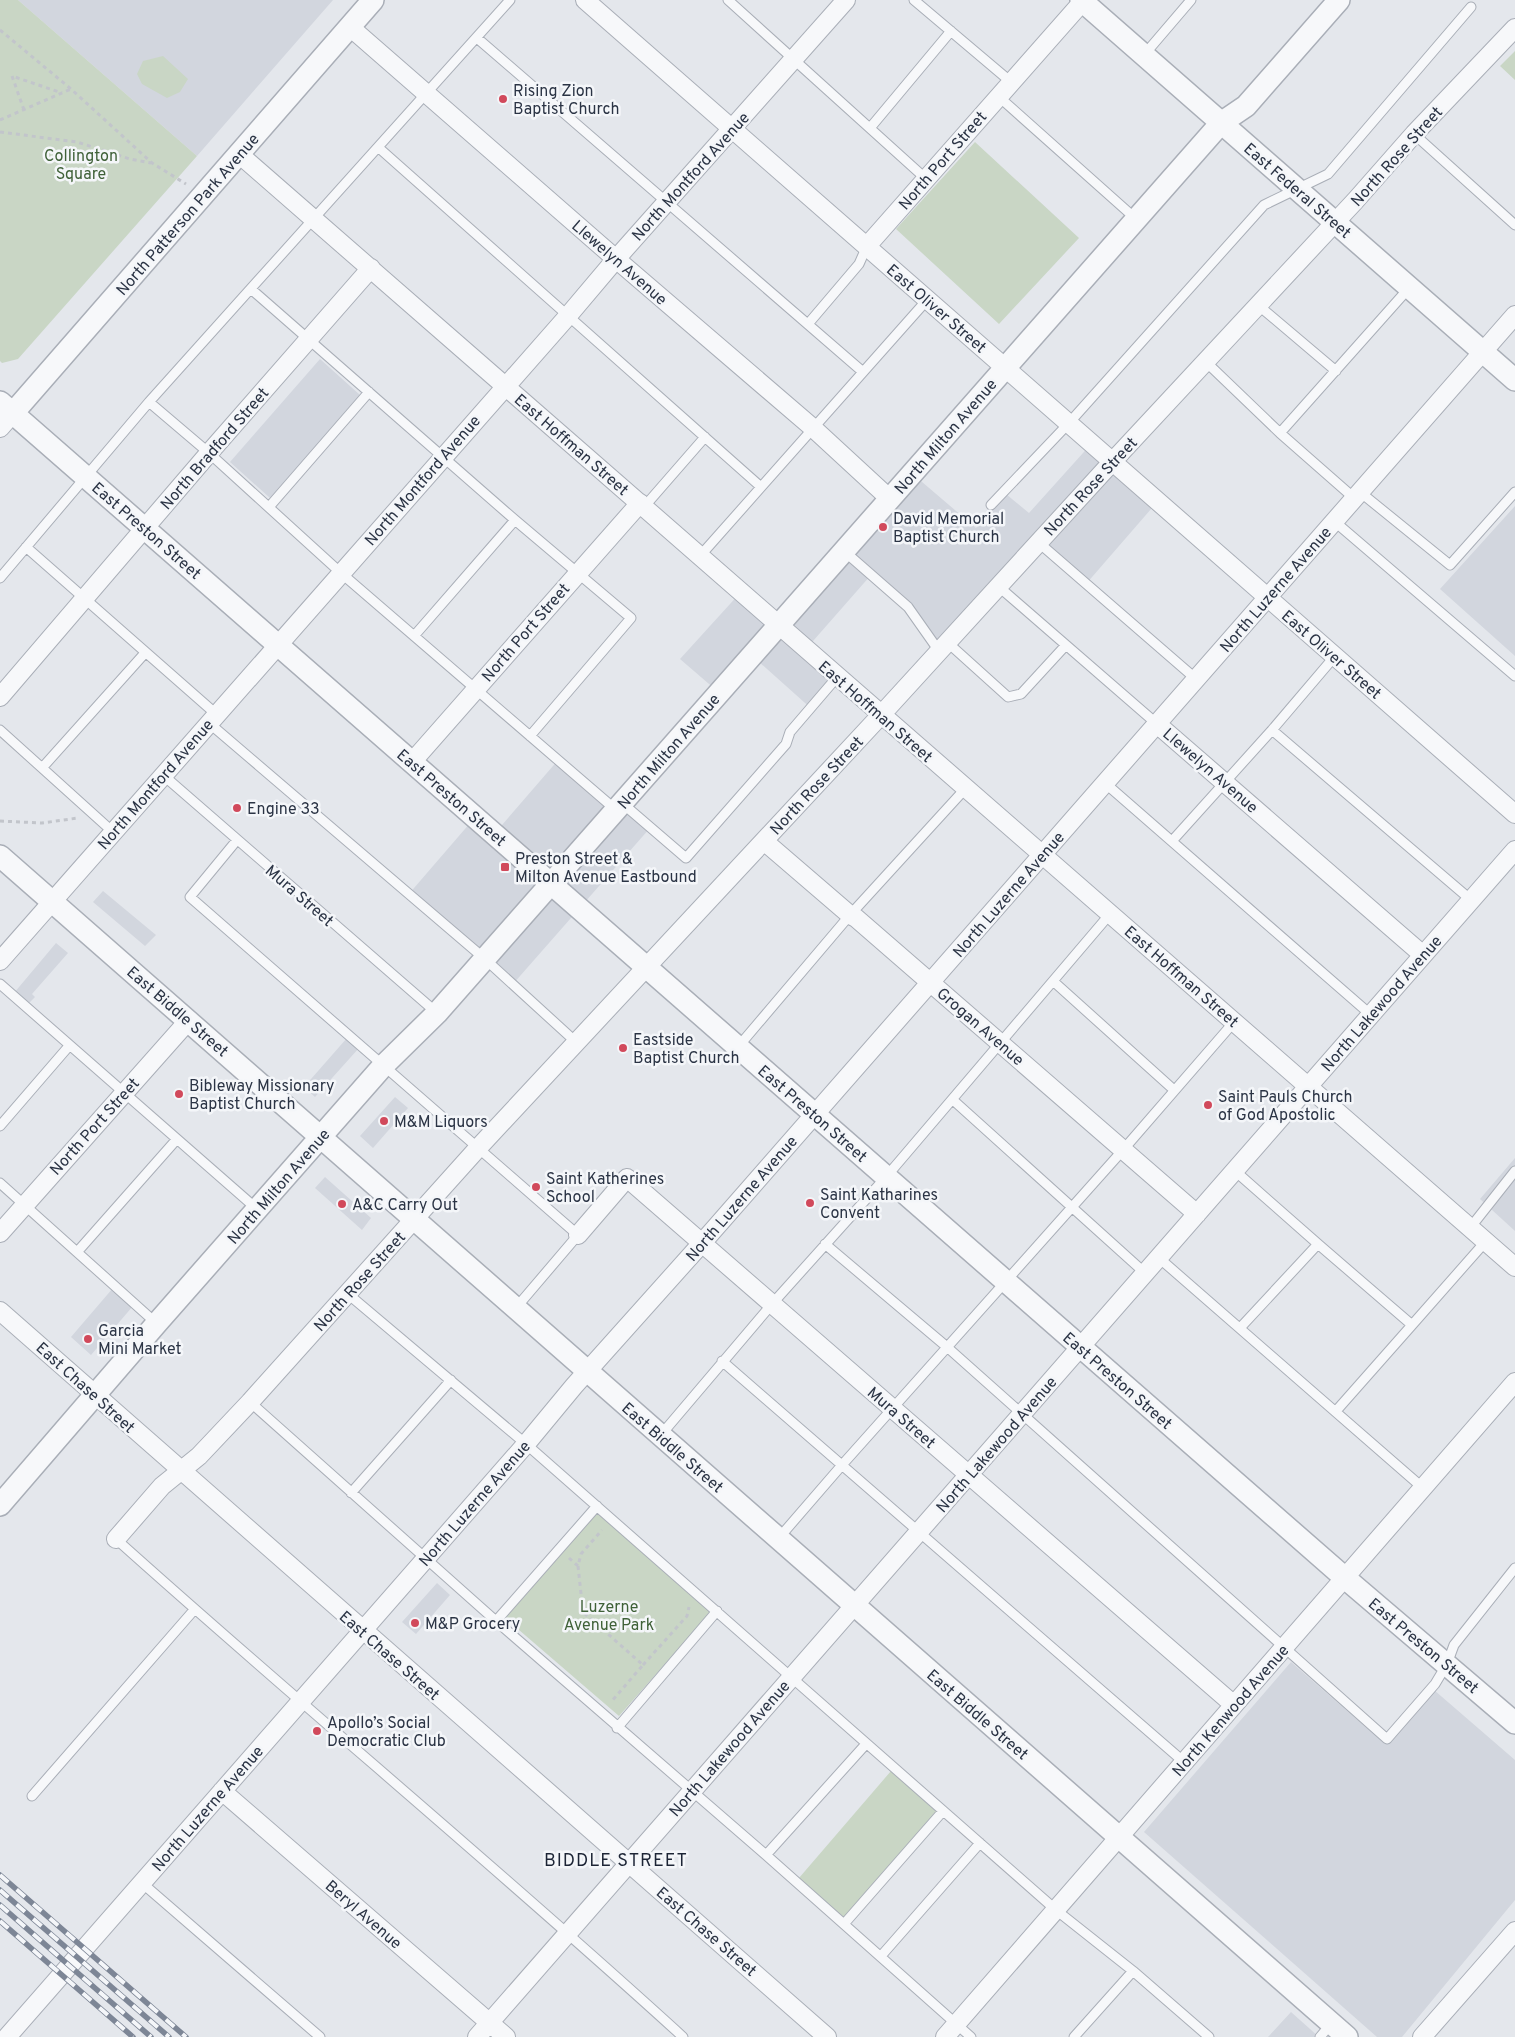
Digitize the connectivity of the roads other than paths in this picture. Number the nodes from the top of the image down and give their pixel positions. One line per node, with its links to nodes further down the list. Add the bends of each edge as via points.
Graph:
1 (373, 0): 11 (street, North Patterson Park Avenue)
2 (510, 0): 14 (lane)
3 (728, 0): 16 (lane)
4 (846, 0): 16 (street, North Montford Avenue)
5 (914, 0): 13 (lane)
6 (1082, 0): 15 (street, East Federal Street); 17 (street, North Port Street)
7 (1191, 0): 15 (lane)
8 (1339, 0): 20 (street, North Milton Avenue, via 1246,106)
9 (594, 3): 22 (street, East Oliver Street)
10 (1471, 7): 27 (lane, via 1328,174)
11 (350, 26): 18 (street, Llewelyn Avenue); 25 (street, North Patterson Park Avenue)
12 (1515, 28): 23 (street, North Rose Street)
13 (951, 31): 17 (lane); 21 (lane)
14 (477, 38): 18 (lane); 28 (lane)
15 (1144, 55): 20 (street, East Federal Street)
16 (794, 60): 21 (lane); 22 (street, North Montford Avenue)
17 (1012, 82): 19 (street, North Port Street)
18 (428, 94): 24 (lane); 34 (street, Llewelyn Avenue)
19 (998, 96): 26 (street, North Port Street); 30 (lane)
20 (1221, 122): 27 (street, East Federal Street); 30 (street, North Milton Avenue)
21 (870, 128): 26 (lane)
22 (733, 130): 28 (street, North Montford Avenue); 33 (street, East Oliver Street)
23 (1414, 134): 31 (street, North Rose Street); 32 (lane)
24 (379, 148): 29 (lane); 41 (lane)
25 (239, 154): 29 (street, East Hoffman Street); 53 (street, North Patterson Park Avenue)
26 (925, 178): 33 (street, North Port Street)
27 (1297, 190): 31 (street, East Federal Street); 54 (lane, via 1264,205)
28 (668, 202): 34 (street, North Montford Avenue); 42 (lane)
29 (314, 219): 35 (street, East Hoffman Street); 37 (lane)
30 (1136, 219): 46 (street, North Milton Avenue)
31 (1334, 223): 36 (street, East Federal Street); 39 (street, North Rose Street)
32 (1515, 225)
33 (867, 246): 38 (street, East Oliver Street); 42 (lane, North Port Street, via 859,264)
34 (616, 259): 41 (street, North Montford Avenue); 55 (street, Llewelyn Avenue)
35 (371, 268): 43 (street, North Bradford Street); 50 (street, East Hoffman Street)
36 (1409, 288): 44 (street, East Federal Street); 47 (lane)
37 (251, 289): 43 (lane); 52 (lane)
38 (928, 300): 46 (street, East Oliver Street); 48 (lane)
39 (1258, 305): 45 (street, North Rose Street); 47 (lane)
40 (1515, 315): 44 (street, North Luzerne Avenue)
41 (567, 316): 50 (street, North Montford Avenue); 57 (lane)
42 (808, 324): 48 (lane)
43 (308, 340): 51 (lane); 58 (street, North Bradford Street)
44 (1483, 352): 49 (street, East Federal Street); 64 (street, North Luzerne Avenue)
45 (1205, 361): 56 (lane); 60 (street, North Rose Street)
46 (1005, 368): 54 (street, East Oliver Street); 65 (street, North Milton Avenue)
47 (1336, 370): 56 (lane)
48 (862, 372): 55 (lane)
49 (1515, 380)
50 (505, 385): 59 (street, North Montford Avenue); 66 (street, East Hoffman Street)
51 (369, 392): 59 (lane); 68 (lane)
52 (149, 402): 58 (lane); 61 (lane)
53 (4, 414): 61 (street, East Preston Street)
54 (1069, 423): 60 (street, East Oliver Street); 67 (lane)
55 (813, 428): 62 (lane); 65 (street, Llewelyn Avenue)
56 (1280, 433): 64 (lane)
57 (705, 437): 62 (lane); 66 (lane)
58 (209, 453): 68 (lane); 71 (street, North Bradford Street)
59 (443, 456): 69 (lane); 76 (street, North Montford Avenue)
60 (1113, 461): 72 (street, North Rose Street); 80 (street, East Oliver Street)
61 (87, 478): 71 (street, East Preston Street); 73 (lane)
62 (761, 487): 75 (lane)
63 (1515, 492): 64 (lane, via 1450,565)
64 (1357, 495): 70 (street, North Luzerne Avenue)
65 (890, 499): 74 (street, North Milton Avenue)
66 (642, 505): 75 (street, East Hoffman Street); 77 (street, North Port Street)
67 (991, 505)
68 (269, 507): 76 (lane)
69 (515, 520): 77 (lane); 83 (lane)
70 (1334, 521): 80 (street, North Luzerne Avenue); 90 (lane)
71 (145, 529): 81 (street, North Bradford Street); 84 (street, East Preston Street)
72 (1038, 542): 79 (street, North Rose Street); 91 (lane)
73 (26, 547): 78 (lane); 81 (lane)
74 (844, 551): 82 (street, North Milton Avenue); 86 (lane, via 908,607)
75 (700, 556): 82 (street, East Hoffman Street)
76 (341, 573): 83 (lane); 84 (street, North Montford Avenue)
77 (578, 573): 92 (street, North Port Street); 99 (lane, via 631,618)
78 (0, 578)
79 (998, 586): 85 (lane, Llewelyn Avenue); 86 (street, North Rose Street)
80 (1268, 597): 88 (street, East Oliver Street); 91 (street, North Luzerne Avenue)
81 (85, 598): 87 (lane); 93 (street, North Bradford Street)
82 (779, 625): 89 (street, East Hoffman Street); 106 (street, North Milton Avenue)
83 (414, 636): 92 (lane)
84 (278, 645): 95 (street, North Montford Avenue); 100 (street, East Preston Street)
85 (1066, 645): 86 (lane, via 1021,694 1008,697); 96 (lane, Llewelyn Avenue)
86 (943, 647): 94 (street, North Rose Street)
87 (145, 653): 95 (lane); 101 (lane)
88 (1335, 656): 98 (lane); 107 (street, East Oliver Street)
89 (838, 676): 94 (street, East Hoffman Street); 106 (lane, via 790,732 786,744 686,858)
90 (1515, 676)
91 (1196, 679): 96 (street, North Luzerne Avenue)
92 (476, 688): 99 (lane); 100 (street, North Port Street)
93 (0, 697)
94 (881, 715): 105 (street, East Hoffman Street); 110 (street, North Rose Street)
95 (213, 719): 102 (street, North Montford Avenue); 121 (lane)
96 (1157, 724): 103 (street, Llewelyn Avenue); 104 (street, North Luzerne Avenue)
97 (0, 730): 101 (lane)
98 (1272, 730): 103 (lane); 116 (lane)
99 (530, 736): 106 (lane)
100 (412, 762): 115 (street, East Preston Street)
101 (42, 768): 108 (lane)
102 (163, 775): 108 (street, North Montford Avenue); 109 (lane, Mura Street)
103 (1224, 782): 111 (lane); 120 (street, Llewelyn Avenue)
104 (1105, 783): 111 (lane); 113 (street, North Luzerne Avenue)
105 (965, 789): 113 (street, East Hoffman Street); 119 (lane)
106 (619, 806): 115 (street, North Milton Avenue)
107 (1515, 814)
108 (113, 832): 117 (street, North Montford Avenue)
109 (237, 840): 127 (lane, Mura Street); 135 (lane, via 190,897)
110 (764, 841): 119 (street, Grogan Avenue); 123 (street, North Rose Street)
111 (1172, 841): 128 (lane)
112 (1515, 850): 116 (street, North Lakewood Avenue)
113 (1042, 854): 118 (street, East Hoffman Street); 125 (street, North Luzerne Avenue)
114 (0, 856): 117 (street, East Biddle Street)
115 (551, 884): 121 (street, North Milton Avenue); 123 (street, East Preston Street)
116 (1471, 900): 120 (street, North Lakewood Avenue)
117 (52, 901): 122 (street, North Montford Avenue); 129 (street, East Biddle Street)
118 (1110, 914): 124 (lane); 130 (street, East Hoffman Street)
119 (850, 915): 125 (street, Grogan Avenue); 134 (lane)
120 (1423, 955): 128 (street, North Lakewood Avenue)
121 (485, 959): 127 (street, North Milton Avenue); 131 (lane)
122 (0, 961)
123 (646, 968): 131 (street, North Rose Street); 134 (street, East Preston Street)
124 (1053, 981): 132 (lane); 137 (lane)
125 (930, 982): 132 (street, Grogan Avenue); 140 (street, North Luzerne Avenue)
126 (0, 984): 133 (lane)
127 (437, 1013): 135 (street, North Milton Avenue)
128 (1371, 1015): 136 (street, North Lakewood Avenue)
129 (189, 1020): 138 (street, North Port Street); 142 (street, East Biddle Street)
130 (1234, 1022): 136 (street, East Hoffman Street); 137 (lane)
131 (577, 1043): 144 (street, North Rose Street)
132 (1001, 1044): 139 (lane); 145 (street, Grogan Avenue)
133 (70, 1046): 138 (lane); 141 (lane)
134 (738, 1047): 140 (street, East Preston Street)
135 (383, 1066): 142 (street, North Milton Avenue); 144 (lane)
136 (1308, 1087): 146 (street, North Lakewood Avenue); 155 (street, East Hoffman Street)
137 (1174, 1090): 145 (lane)
138 (123, 1094): 143 (lane); 150 (street, North Port Street)
139 (953, 1100): 148 (lane); 151 (lane)
140 (814, 1115): 148 (street, East Preston Street); 159 (street, North Luzerne Avenue)
141 (0, 1126)
142 (321, 1137): 152 (street, North Milton Avenue); 154 (street, East Biddle Street)
143 (177, 1139): 152 (lane); 162 (lane)
144 (478, 1148): 154 (street, North Rose Street); 157 (lane)
145 (1123, 1150): 151 (lane); 153 (street, Grogan Avenue)
146 (1234, 1170): 153 (street, North Lakewood Avenue); 161 (lane)
147 (1515, 1170): 155 (lane)
148 (886, 1177): 160 (lane); 166 (street, East Preston Street)
149 (0, 1183): 150 (lane)
150 (24, 1204): 156 (street, North Port Street); 162 (lane)
151 (1072, 1207): 165 (lane); 166 (lane)
152 (257, 1210): 171 (street, North Milton Avenue)
153 (1196, 1214): 163 (street, North Lakewood Avenue)
154 (414, 1220): 167 (street, North Rose Street); 169 (street, East Biddle Street)
155 (1470, 1228): 158 (street, East Hoffman Street)
156 (0, 1233)
157 (578, 1235): 159 (street, Mura Street, via 627,1178); 169 (lane)
158 (1486, 1241): 164 (street, East Hoffman Street); 172 (lane)
159 (702, 1243): 168 (street, Mura Street); 177 (street, North Luzerne Avenue)
160 (824, 1244): 168 (lane); 175 (lane)
161 (1318, 1244): 172 (lane); 173 (lane)
162 (78, 1251): 171 (lane)
163 (1159, 1258): 165 (street, North Lakewood Avenue); 173 (lane)
164 (1515, 1266)
165 (1145, 1273): 174 (street, North Lakewood Avenue)
166 (1005, 1281): 174 (street, East Preston Street); 175 (lane)
167 (348, 1294): 178 (lane); 181 (street, North Rose Street)
168 (772, 1304): 176 (lane); 182 (street, Mura Street)
169 (514, 1309): 177 (street, East Biddle Street)
170 (0, 1311): 180 (street, East Chase Street)
171 (156, 1323): 180 (street, North Milton Avenue)
172 (1412, 1325): 183 (lane)
173 (1240, 1328): 183 (lane)
174 (1080, 1347): 184 (street, North Lakewood Avenue); 199 (street, East Preston Street)
175 (947, 1348): 182 (lane); 184 (lane)
176 (722, 1361): 185 (lane); 187 (lane)
177 (587, 1371): 185 (street, East Biddle Street); 186 (street, North Luzerne Avenue)
178 (451, 1380): 186 (lane); 191 (lane)
179 (1515, 1382): 190 (street, North Kenwood Avenue)
180 (94, 1395): 188 (street, East Chase Street); 192 (street, North Milton Avenue)
181 (250, 1402): 188 (street, North Rose Street); 191 (lane)
182 (893, 1409): 187 (lane); 189 (street, Mura Street)
183 (1336, 1411): 190 (lane)
184 (1022, 1415): 189 (street, North Lakewood Avenue); 205 (lane)
185 (660, 1436): 196 (street, East Biddle Street)
186 (526, 1444): 193 (lane); 197 (street, North Luzerne Avenue)
187 (842, 1465): 194 (lane); 196 (lane)
188 (181, 1471): 195 (street, North Rose Street, via 162,1486); 204 (street, East Chase Street)
189 (969, 1475): 194 (street, North Lakewood Avenue); 209 (street, Mura Street)
190 (1423, 1488): 199 (street, North Kenwood Avenue)
191 (351, 1493): 197 (lane)
192 (0, 1505)
193 (597, 1506): 202 (lane); 203 (lane)
194 (919, 1532): 200 (street, North Lakewood Avenue); 213 (lane)
195 (116, 1539): 201 (lane)
196 (778, 1539): 200 (street, East Biddle Street)
197 (425, 1559): 203 (lane); 204 (street, North Luzerne Avenue)
198 (1515, 1568): 206 (lane, via 1454,1645)
199 (1345, 1578): 205 (street, North Kenwood Avenue); 206 (street, East Preston Street)
200 (855, 1606): 207 (street, North Lakewood Avenue); 218 (street, East Biddle Street)
201 (194, 1610): 208 (lane); 216 (lane)
202 (718, 1611): 207 (lane); 211 (lane)
203 (496, 1621): 211 (lane)
204 (363, 1630): 208 (street, North Luzerne Avenue); 221 (street, East Chase Street)
205 (1284, 1647): 206 (lane, via 1387,1739 1435,1684); 209 (street, North Kenwood Avenue)
206 (1447, 1664): 210 (street, East Preston Street)
207 (792, 1677): 212 (lane); 214 (street, North Lakewood Avenue)
208 (299, 1702): 215 (street, North Luzerne Avenue); 226 (lane)
209 (1234, 1705): 213 (street, North Kenwood Avenue)
210 (1515, 1723)
211 (617, 1728): 214 (lane)
212 (866, 1744): 217 (lane); 220 (lane)
213 (1184, 1762): 218 (street, North Kenwood Avenue)
214 (691, 1790): 220 (lane); 221 (street, North Lakewood Avenue)
215 (222, 1791): 222 (street, North Luzerne Avenue); 229 (street, Beryl Avenue)
216 (32, 1796)
217 (943, 1811): 219 (lane); 224 (lane)
218 (1120, 1838): 223 (street, North Kenwood Avenue); 231 (street, East Biddle Street)
219 (980, 1843): 223 (lane); 227 (lane)
220 (766, 1856): 224 (lane)
221 (629, 1864): 226 (street, North Lakewood Avenue); 237 (street, East Chase Street)
222 (142, 1883): 232 (street, North Luzerne Avenue); 233 (lane)
223 (1056, 1910): 228 (lane); 230 (street, North Kenwood Avenue)
224 (844, 1924): 227 (lane)
225 (1515, 1931): 241 (street)
226 (569, 1933): 229 (street, North Lakewood Avenue); 236 (lane)
227 (881, 1956): 230 (lane)
228 (1133, 1972): 239 (lane); 240 (lane)
229 (490, 2023): 234 (street, North Lakewood Avenue); 235 (street, Beryl Avenue)
230 (950, 2031): 238 (lane)
231 (1333, 2032)
232 (7, 2037)
233 (320, 2037)
234 (477, 2037)
235 (506, 2037)
236 (683, 2037)
237 (827, 2037)
238 (971, 2037)
239 (1074, 2037)
240 (1209, 2037)
241 (1422, 2037)

